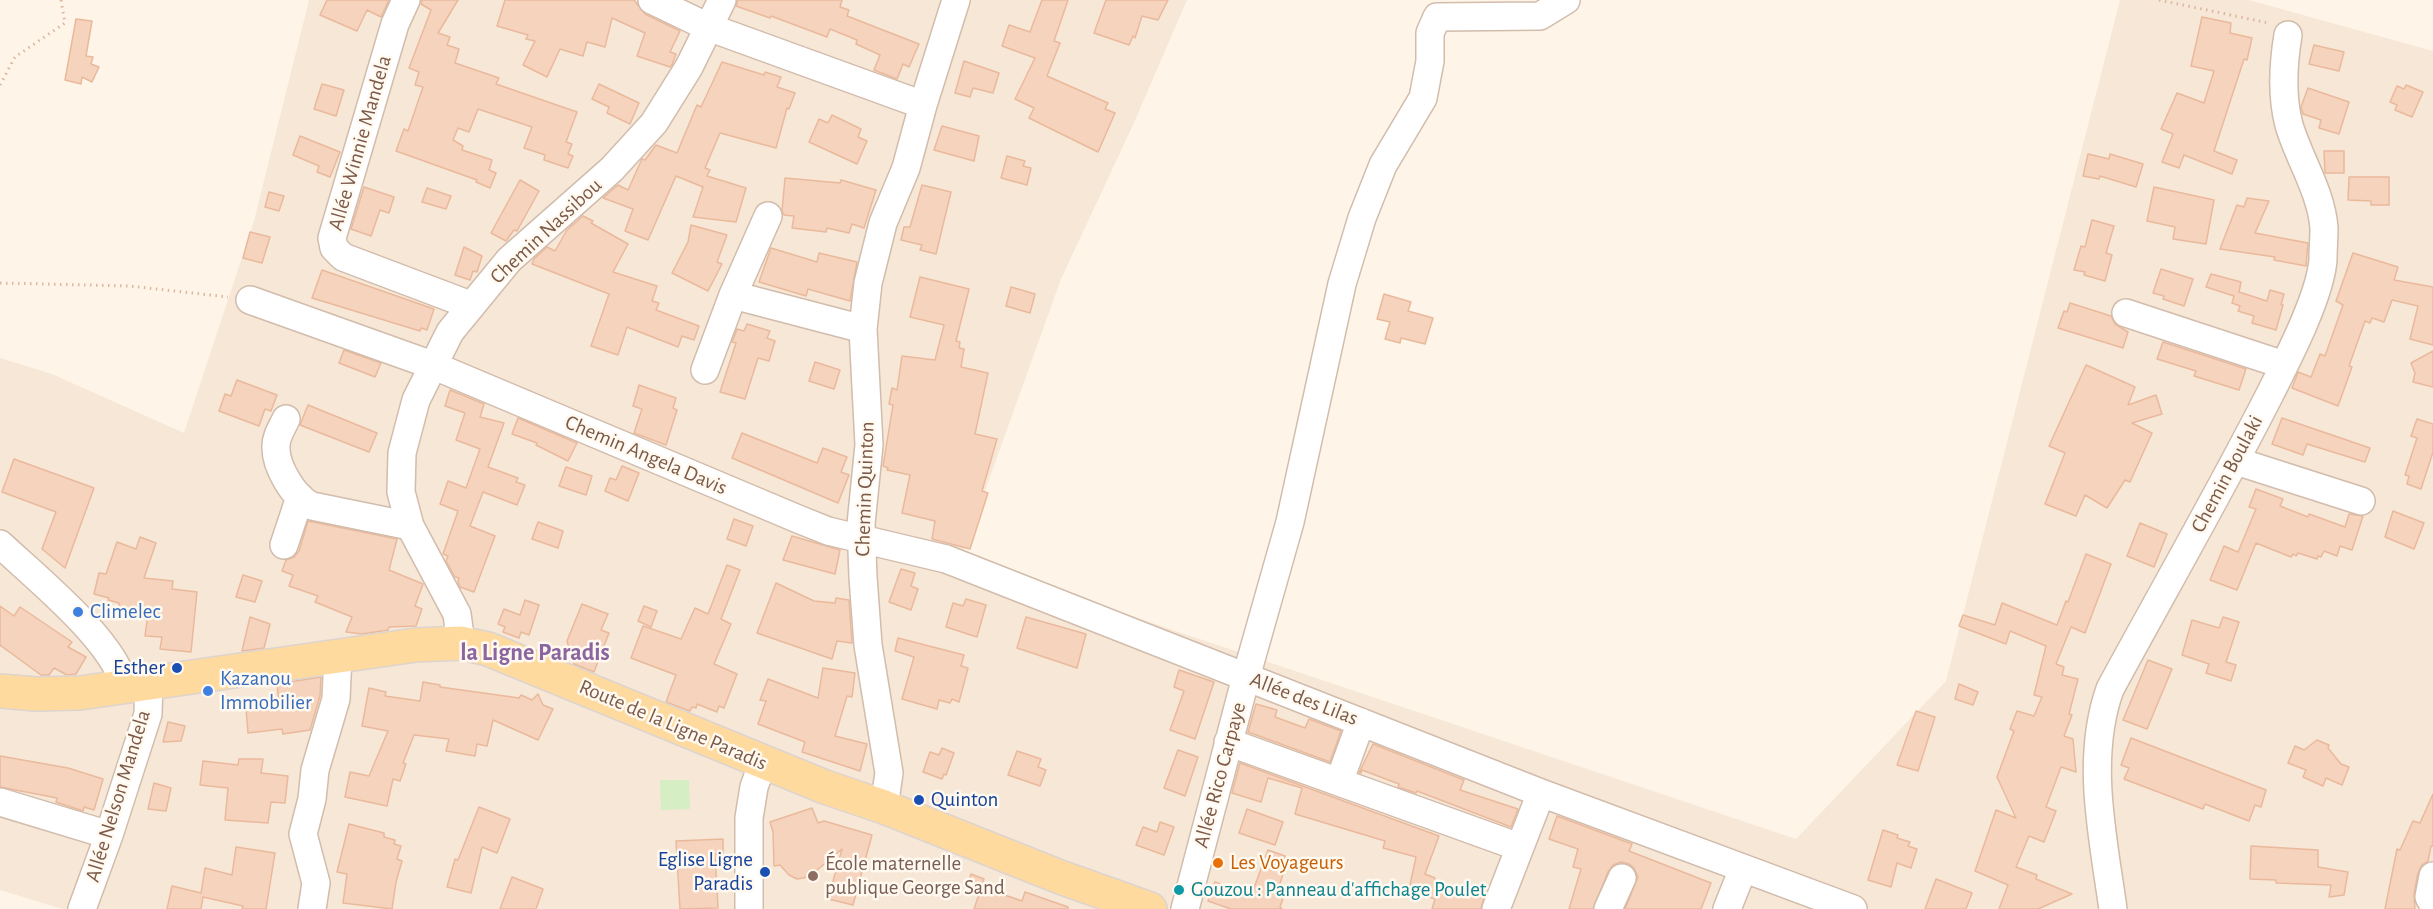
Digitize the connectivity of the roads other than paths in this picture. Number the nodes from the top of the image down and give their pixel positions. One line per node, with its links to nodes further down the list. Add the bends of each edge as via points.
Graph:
1 (406, 0): 12 (street, Allée Winnie Mandela, via 395,24 332,238 334,248 343,257)
2 (652, 0): 6 (street)
3 (722, 0): 6 (street, Chemin Nassibou)
4 (956, 0): 8 (street, Chemin Quinton)
5 (1566, 0): 28 (street, Allée Rico Carpaye, via 1540,16 1437,16 1430,33 1423,98 1383,165 1342,284 1290,522)
6 (708, 27): 8 (street); 12 (street, Chemin Nassibou, via 667,104 639,142 509,260)
7 (2288, 35): 16 (street, Chemin Boulaki, via 2284,98 2324,228 2317,284)
8 (923, 105): 14 (street, Chemin Quinton, via 906,168 878,238)
9 (768, 216): 10 (street)
10 (733, 295): 14 (street); 17 (street)
11 (250, 300): 15 (street, Chemin Angela Davis)
12 (470, 305): 15 (street, Chemin Nassibou)
13 (2126, 313): 16 (street)
14 (863, 330): 23 (street, Chemin Quinton, via 869,445)
15 (432, 365): 22 (street, Chemin Nassibou, via 416,400 402,453 401,492); 23 (street, Chemin Angela Davis, via 798,519)
16 (2284, 365): 19 (street, Chemin Boulaki)
17 (705, 370)
18 (286, 419): 20 (street, via 277,437 277,457)
19 (2236, 461): 21 (street); 53 (street, Chemin Boulaki, via 2110,689 2104,708 2097,790)
20 (300, 497): 22 (street, via 312,506); 25 (street)
21 (2361, 501)
22 (410, 526): 26 (street, Chemin Nassibou, via 457,614)
23 (861, 539): 28 (street, Allée des Lilas, via 946,559); 37 (street, Chemin Quinton, via 868,645 889,773)
24 (0, 544): 29 (street, via 95,634 118,668)
25 (284, 545)
26 (461, 643): 27 (main road, Route de la Ligne Paradis); 33 (main road, Route de la Ligne Paradis, via 488,649)
27 (338, 655): 29 (main road, Route de la Ligne Paradis); 46 (street, via 336,699 315,770 303,834 316,883)
28 (1246, 677): 31 (street, Allée des Lilas); 32 (street, Allée Rico Carpaye)
29 (137, 684): 30 (main road, Route de la Ligne Paradis, via 80,693); 38 (street, Allée Nelson Mandela, via 148,714)
30 (0, 691)
31 (1361, 722): 34 (street); 35 (street, Allée des Lilas)
32 (1228, 742): 34 (street); 49 (street, Allée Rico Carpaye)
33 (763, 762): 37 (main road, Route de la Ligne Paradis); 47 (street, via 749,818)
34 (1339, 782): 39 (street)
35 (1541, 793): 39 (street); 40 (street, Allée des Lilas)
36 (0, 802): 38 (street)
37 (884, 807): 48 (main road, Route de la Ligne Paradis)
38 (109, 836): 45 (street, Allée Nelson Mandela)
39 (1519, 847): 44 (street)
40 (1743, 869): 51 (street); 52 (street, Allée des Lilas)
41 (2433, 876): 43 (street, via 2429,897)
42 (1623, 878): 50 (street)
43 (2433, 904)
44 (1506, 906)
45 (81, 909)
46 (312, 909)
47 (749, 909)
48 (1150, 909)
49 (1185, 909)
50 (1608, 909)
51 (1728, 909)
52 (1853, 909)
53 (2113, 909)

